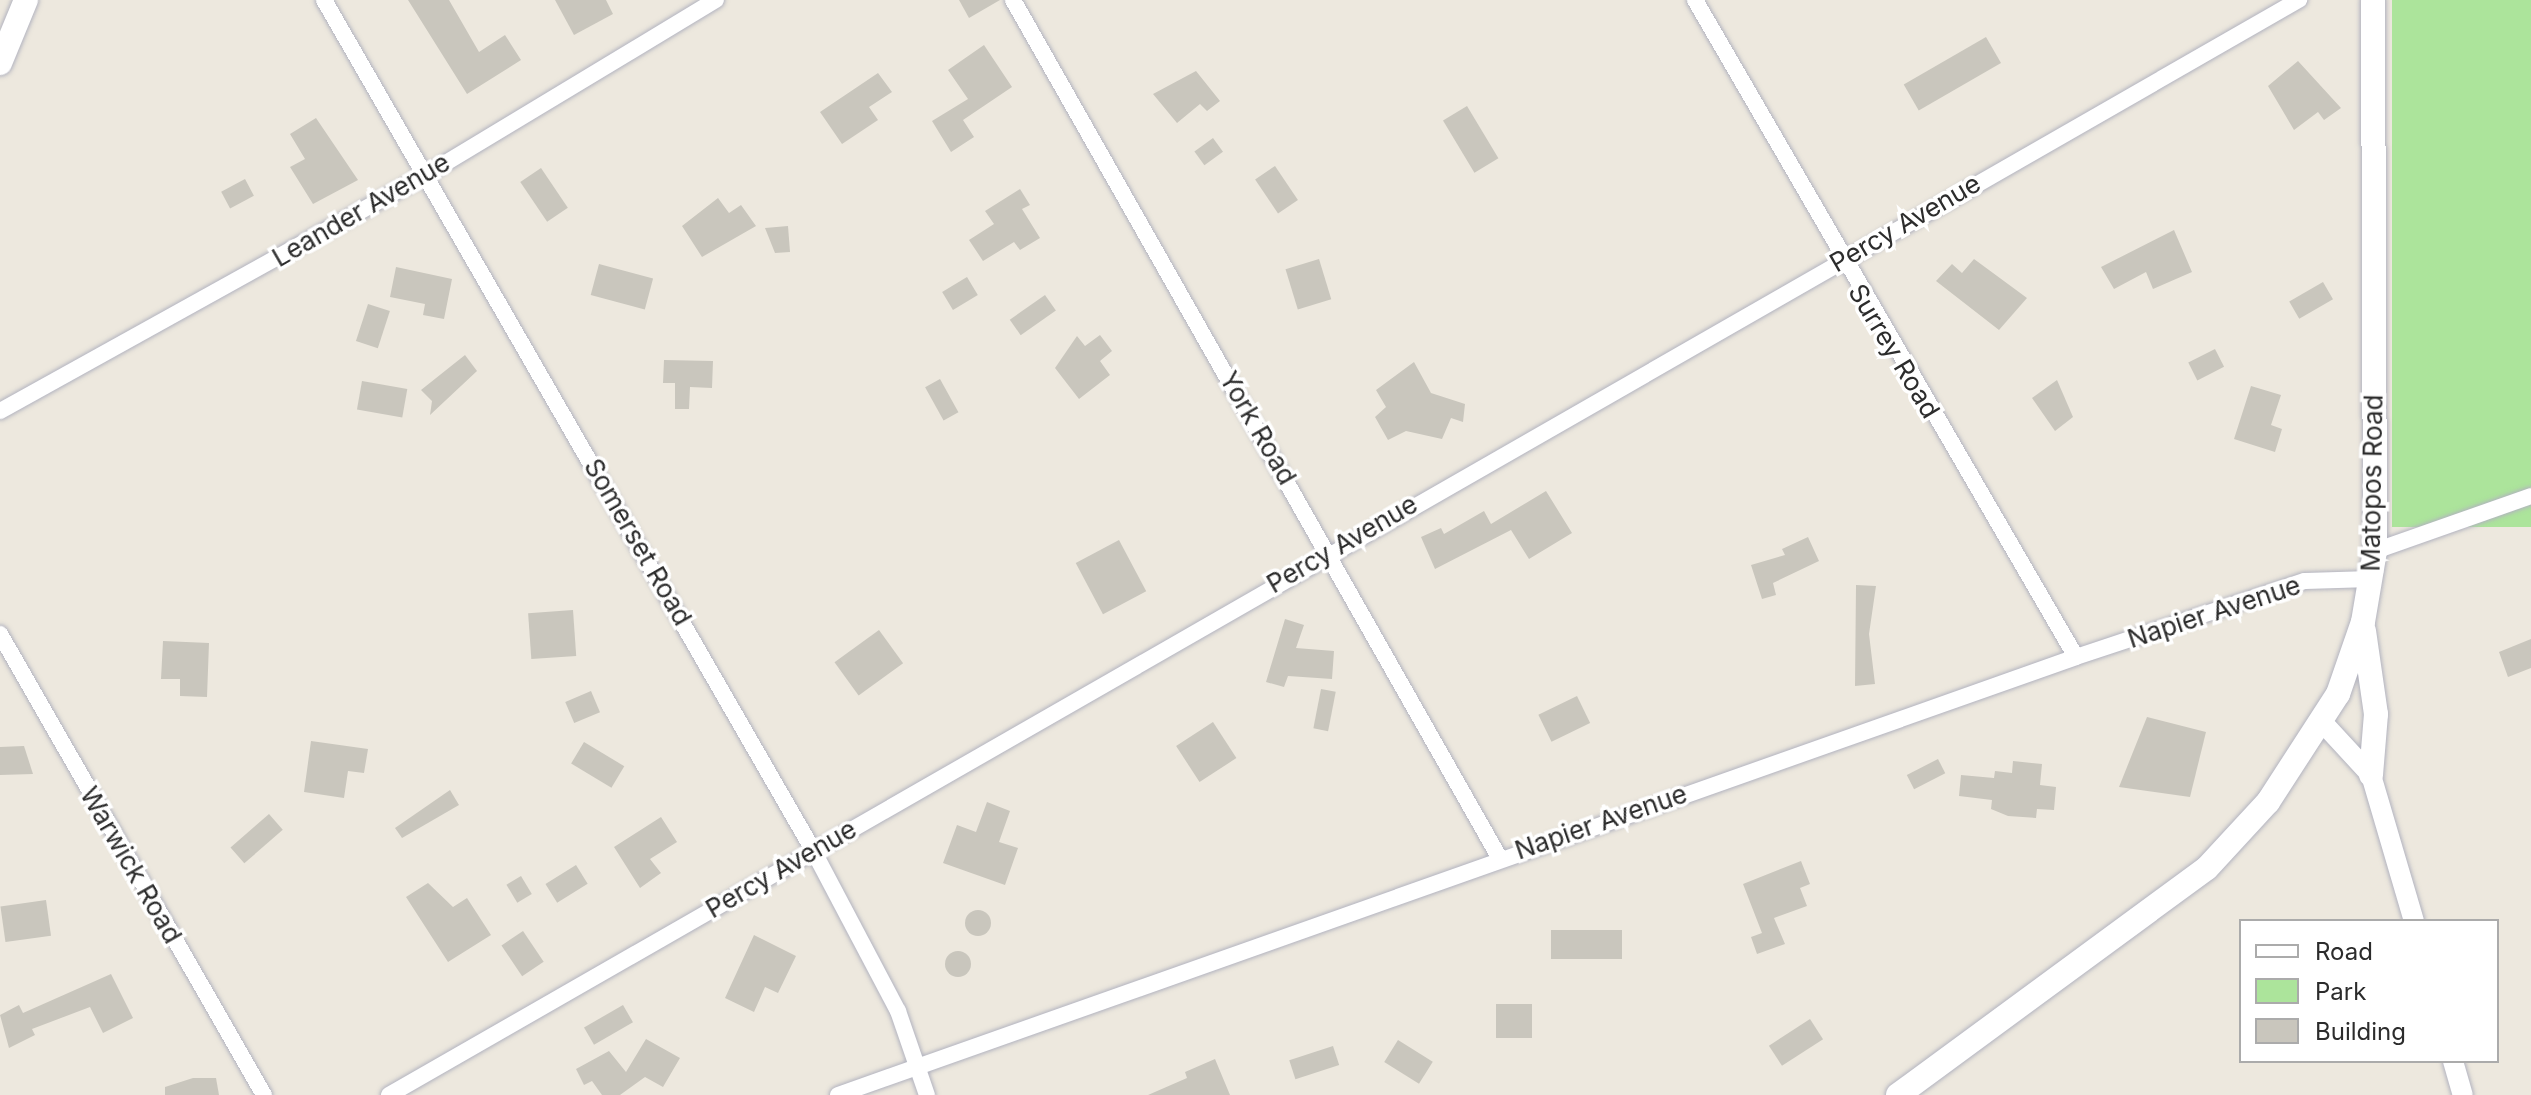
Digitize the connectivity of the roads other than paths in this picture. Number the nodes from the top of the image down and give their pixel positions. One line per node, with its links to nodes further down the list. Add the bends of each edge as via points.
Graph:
1 (26, 0): 8 (main road)
2 (324, 0): 9 (street, Somerset Road)
3 (716, 0): 9 (street, Leander Avenue)
4 (1013, 0): 13 (street, York Road)
5 (1695, 0): 10 (street, Surrey Road)
6 (2299, 0): 10 (street, Percy Avenue)
7 (2373, 0): 14 (main road, Matopos Road)
8 (0, 63)
9 (429, 173): 11 (street, Leander Avenue); 21 (street, Somerset Road)
10 (1840, 260): 13 (street, Percy Avenue); 18 (street, Surrey Road)
11 (0, 411)
12 (2531, 496): 14 (street)
13 (1328, 551): 21 (street, Percy Avenue); 22 (street, York Road)
14 (2375, 551): 15 (main road, Matopos Road)
15 (2371, 579): 16 (main road, Matopos Road); 18 (street, Napier Avenue, via 2305,581)
16 (2363, 622): 19 (main road, Matopos Road); 20 (main road, via 2376,714)
17 (0, 634): 26 (street, Warwick Road)
18 (2076, 657): 22 (street, Napier Avenue)
19 (2324, 724): 20 (street); 30 (main road, Matopos Road, via 2207,868)
20 (2371, 775): 23 (street)
21 (813, 850): 25 (street, Somerset Road, via 898,1011); 27 (street, Percy Avenue)
22 (1499, 857): 25 (street, Napier Avenue)
23 (2413, 919)
24 (2454, 1063): 31 (street)
25 (916, 1067): 28 (street, Napier Avenue); 29 (street, Somerset Road)
26 (264, 1095)
27 (389, 1095)
28 (838, 1095)
29 (927, 1095)
30 (1898, 1095)
31 (2463, 1095)

